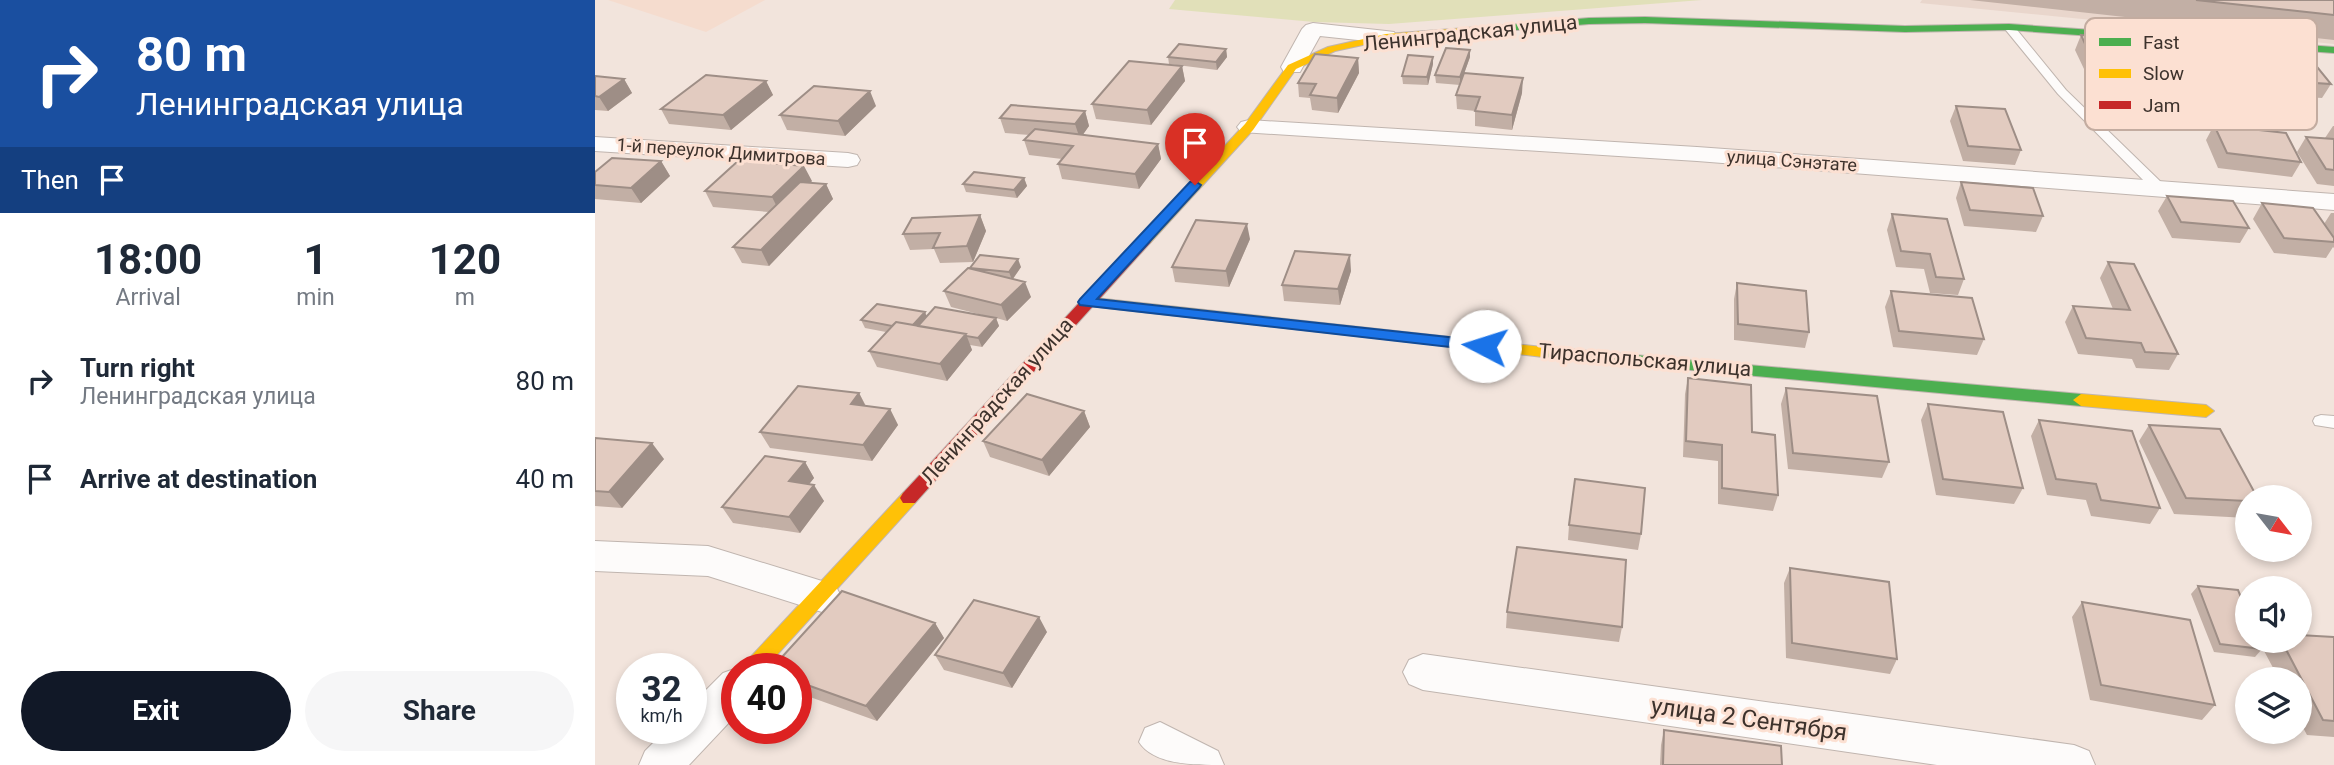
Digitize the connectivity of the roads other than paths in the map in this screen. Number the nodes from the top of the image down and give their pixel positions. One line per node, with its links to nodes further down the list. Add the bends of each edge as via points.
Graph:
1 (2009, 27): 2 (street, Ленинградская улица); 3 (street, Ленинградская улица, via 1905,29 1645,20); 5 (lane)
2 (2085, 32)
3 (1386, 37): 4 (street, via 1313,29)
4 (1292, 67): 6 (street, Ленинградская улица)
5 (2085, 115)
6 (1249, 127): 10 (street, улица Сэнэтате); 12 (street, Ленинградская улица)
7 (2100, 130): 10 (lane)
8 (595, 144): 9 (street, 1-й переулок Димитрова)
9 (848, 160)
10 (2158, 187): 11 (street, улица Сэнэтате)
11 (2334, 202)
12 (1086, 302): 13 (street, Тираспольская улица, via 1458,344); 15 (street, Ленинградская улица)
13 (2206, 411)
14 (595, 556): 15 (street, via 708,561)
15 (822, 596): 16 (street, Ленинградская улица)
16 (767, 653)
17 (1423, 672): 22 (street, улица 2 Сентября)
18 (721, 702): 20 (street)
19 (1160, 742): 21 (street)
20 (660, 765)
21 (1203, 765)
22 (2074, 765)

